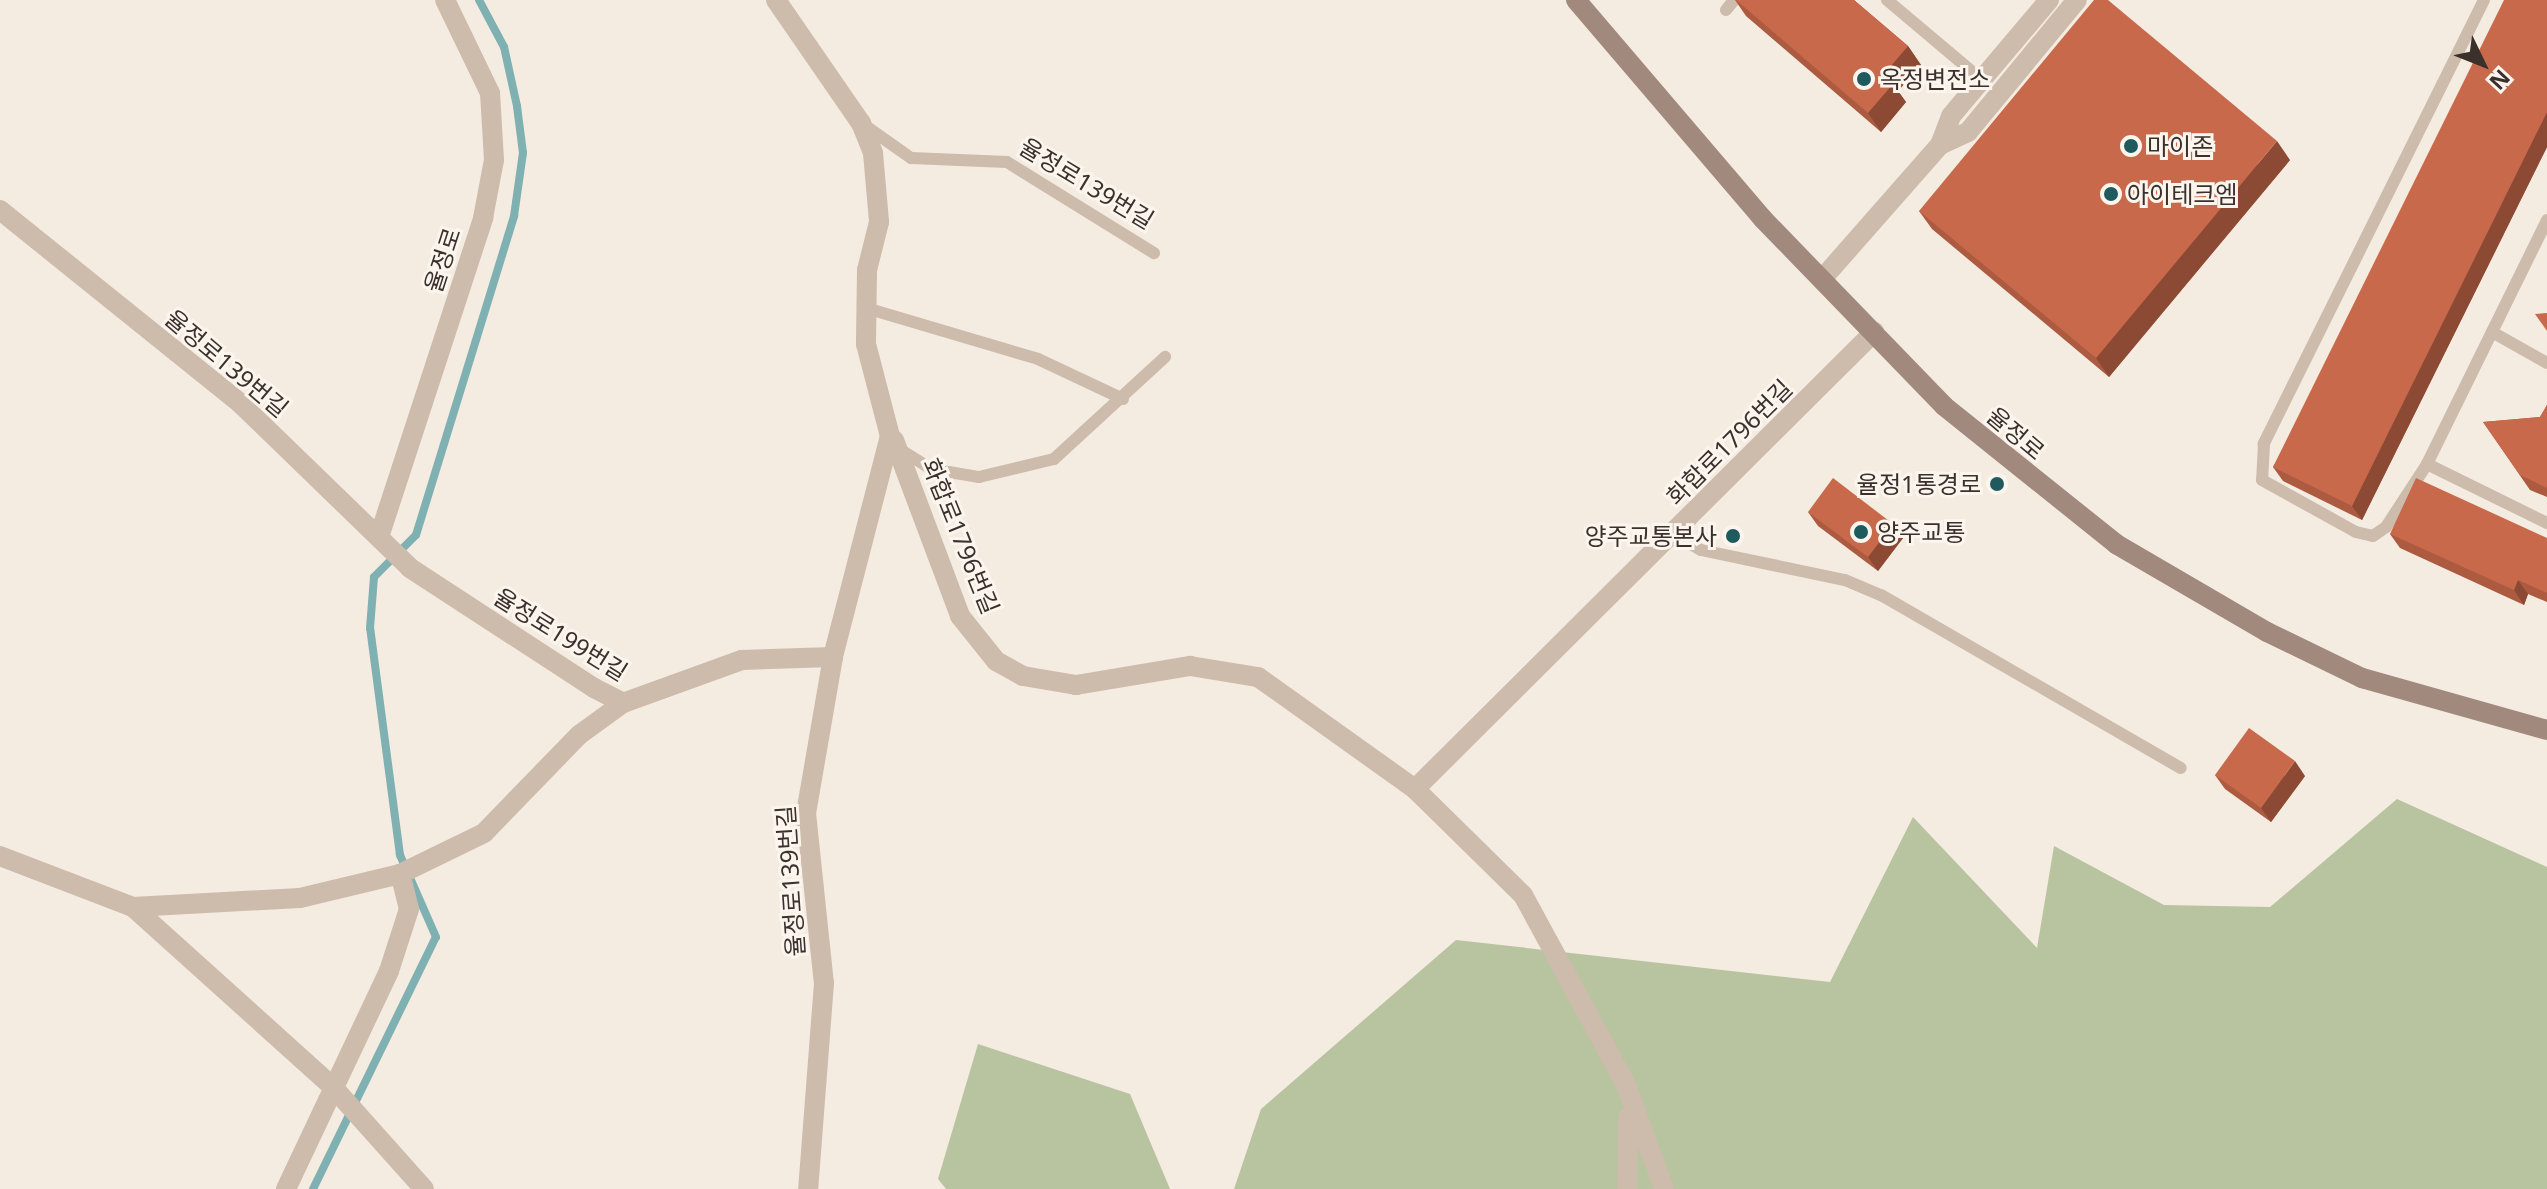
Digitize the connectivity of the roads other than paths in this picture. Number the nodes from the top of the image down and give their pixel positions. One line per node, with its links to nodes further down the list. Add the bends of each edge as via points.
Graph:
1 (445, 0): 26 (street, 율정로, via 490,93 494,160 483,218)
2 (776, 0): 9 (street, 율정로139번길)
3 (1576, 0): 15 (main road, 율정로)
4 (1887, 0): 8 (lane)
5 (2049, 0): 8 (street)
6 (2077, 0): 10 (street, via 1972,128)
7 (2484, 0): 23 (lane, via 2264,444 2258,472 2279,494 2373,536 2391,521)
8 (1982, 80): 10 (street, via 1951,116)
9 (861, 123): 14 (lane, 율정로139번길, via 911,158 1007,162); 16 (street, 율정로139번길, via 880,190)
10 (1940, 145): 15 (street)
11 (0, 210): 26 (street, 율정로139번길, via 241,404)
12 (2547, 220): 13 (lane)
13 (2544, 237): 18 (lane)
14 (1154, 253)
15 (1823, 278): 17 (main road, 율정로)
16 (866, 308): 21 (lane, via 1038,359); 22 (street, 율정로139번길, via 866,344)
17 (1874, 332): 25 (street, 화합로1796번길); 30 (main road, 율정로, via 1944,406 2116,544 2267,632 2362,678)
18 (2492, 332): 20 (lane); 23 (lane)
19 (1165, 357): 21 (lane)
20 (2547, 363)
21 (1123, 399): 22 (lane, via 1063,455 995,474 931,469)
22 (891, 436): 28 (street, 율정로139번길); 32 (street, 화합로1796번길, via 960,616 996,661 1023,676 1076,685 1190,666 1258,677)
23 (2427, 464): 24 (lane)
24 (2547, 523)
25 (1674, 534): 31 (lane, via 1701,550 1845,580 1881,595); 32 (street, 화합로1796번길)
26 (381, 540): 27 (street, 율정로139번길)
27 (410, 568): 29 (street, 율정로199번길)
28 (833, 657): 29 (street, 율정로199번길, via 742,660); 40 (street, 율정로139번길, via 806,813 824,983)
29 (623, 703): 34 (street, via 579,735 484,833 435,862)
30 (2547, 730)
31 (2181, 768)
32 (1415, 789): 36 (street, 화합로1796번길, via 1523,895)
33 (0, 856): 35 (street)
34 (400, 874): 35 (street, via 300,898); 37 (street, via 409,909 393,959)
35 (133, 907): 37 (street)
36 (1626, 1085): 41 (street, 화합로1796번길); 42 (street, 화합로1796번길)
37 (334, 1089): 38 (street); 39 (street)
38 (286, 1189)
39 (424, 1189)
40 (808, 1189)
41 (1627, 1189)
42 (1664, 1189)

